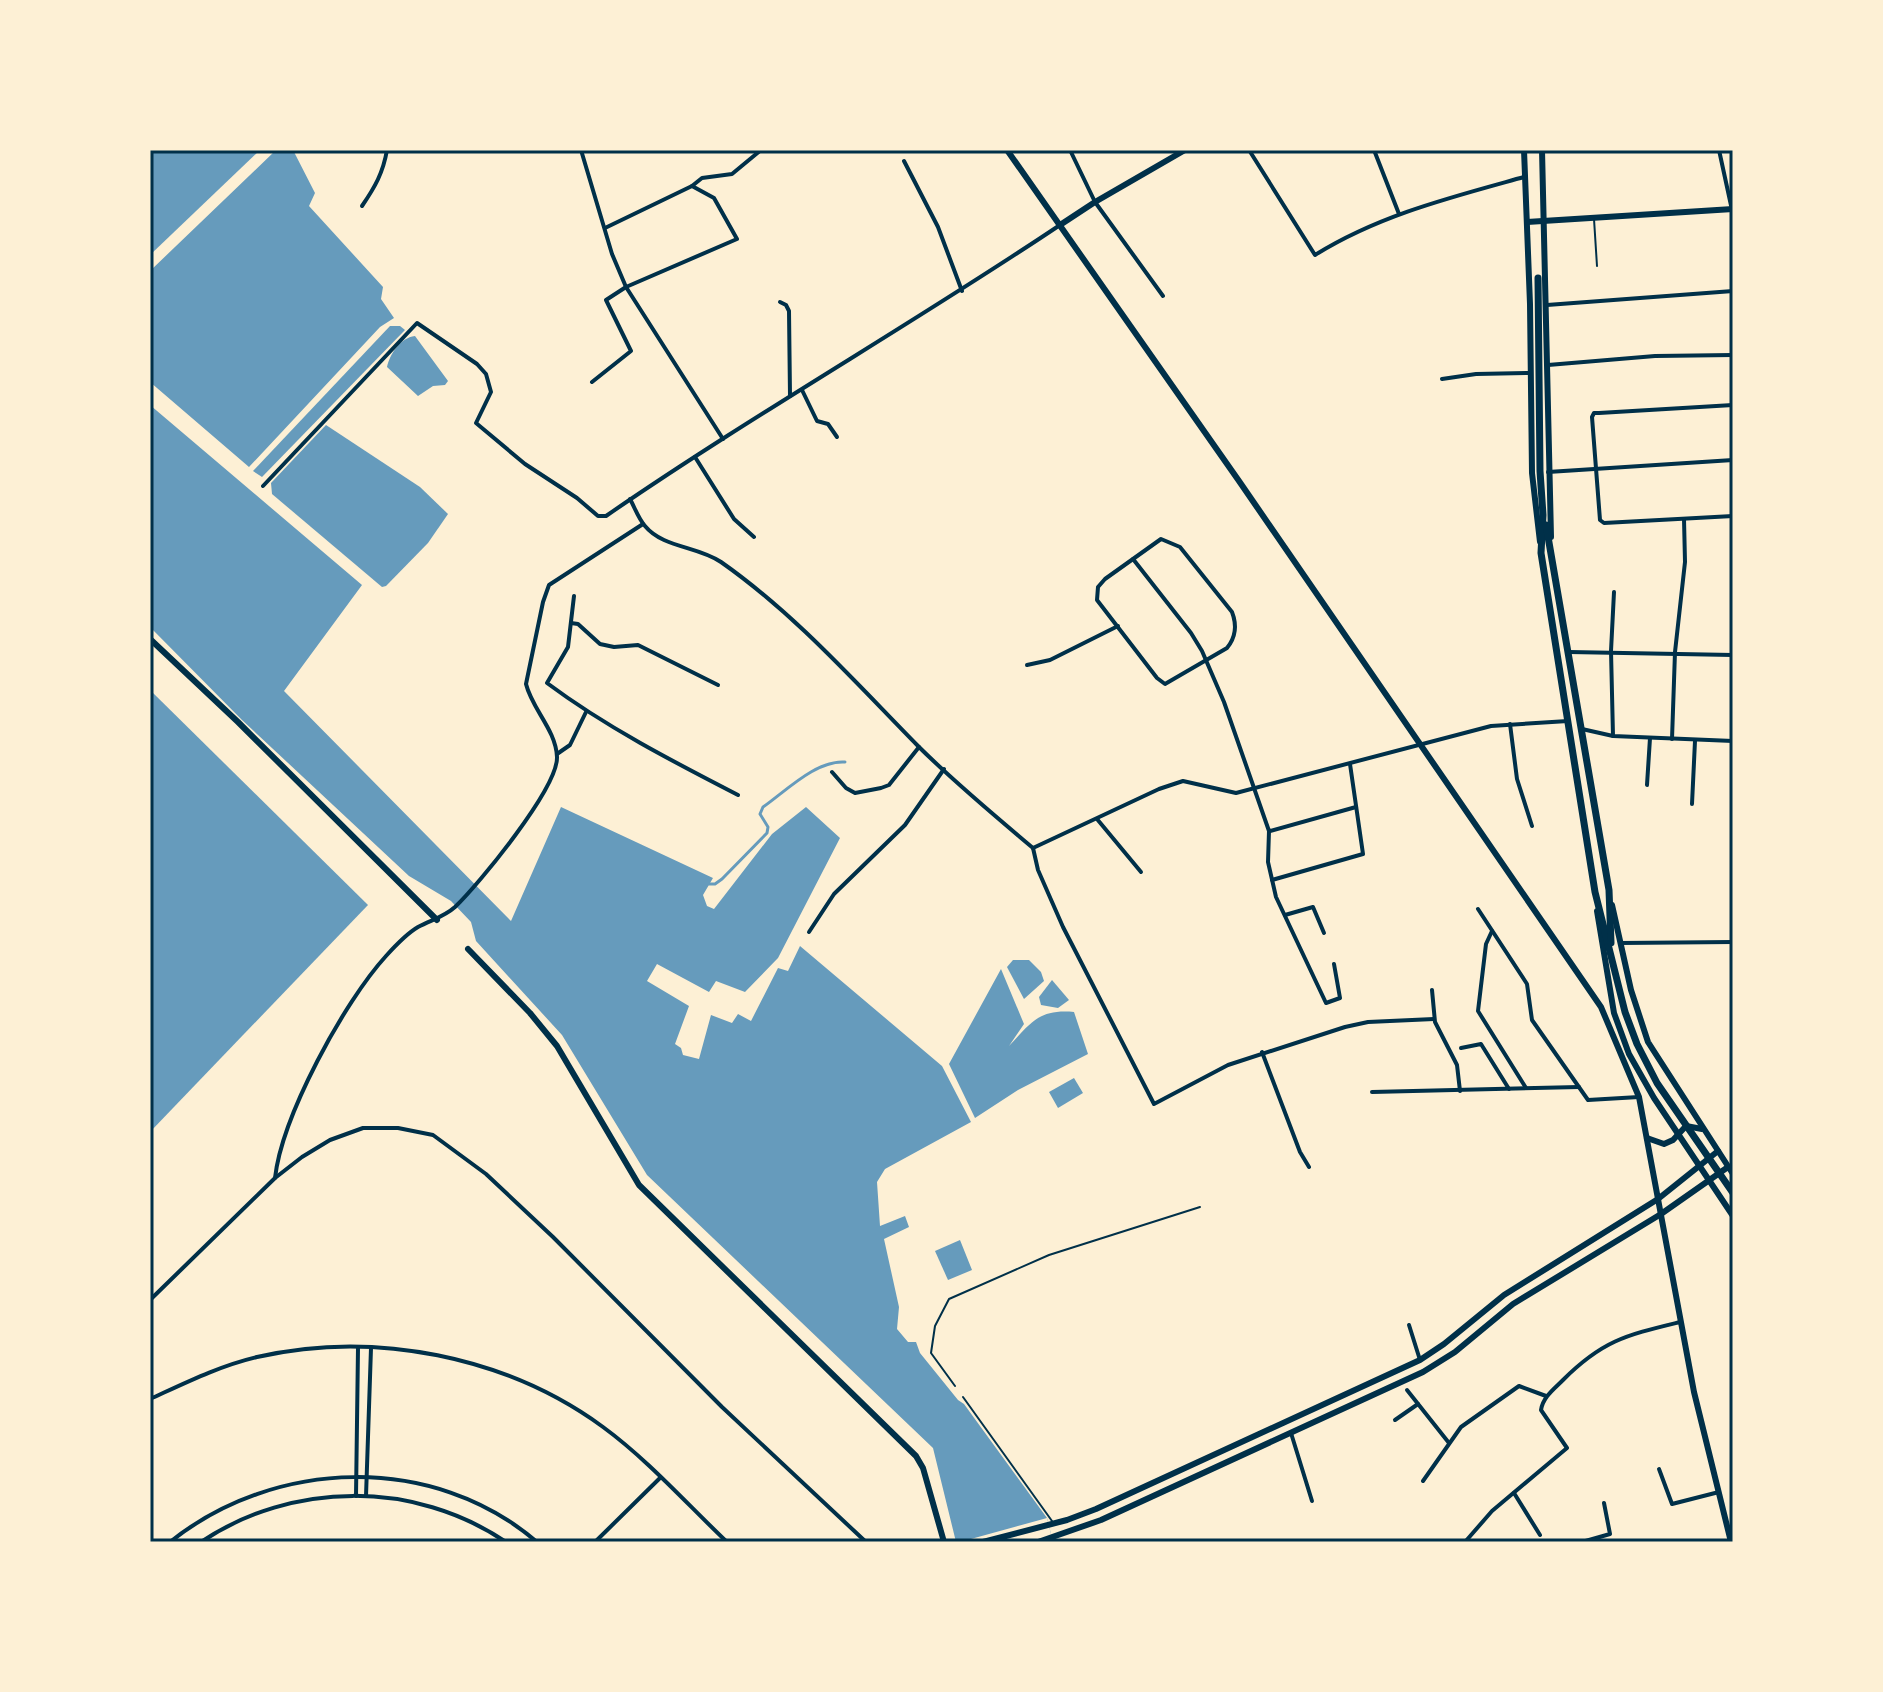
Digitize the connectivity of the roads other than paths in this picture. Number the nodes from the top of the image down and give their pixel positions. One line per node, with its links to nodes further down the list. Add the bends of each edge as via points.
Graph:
1 (387, 150): 16 (street, via 378,183)
2 (581, 150): 23 (street)
3 (761, 150): 14 (street, via 732,174 702,178)
4 (1007, 150): 22 (main road)
5 (1070, 150): 15 (street)
6 (1185, 150): 15 (main road)
7 (1249, 150): 18 (street, via 1315,255)
8 (1374, 150): 18 (street)
9 (1524, 150): 13 (main road)
10 (1542, 150): 20 (main road)
11 (1719, 150): 17 (street)
12 (904, 161): 27 (street, via 938,227)
13 (1526, 177): 18 (street); 21 (main road)
14 (692, 186): 23 (street); 26 (street, via 714,198 737,239)
15 (1095, 202): 22 (main road); 29 (street)
16 (362, 206)
17 (1732, 210): 19 (main road)
18 (1399, 214)
19 (1594, 218): 20 (main road); 24 (lane)
20 (1545, 221): 21 (main road); 31 (main road)
21 (1527, 222): 34 (main road)
22 (1060, 225): 27 (street); 77 (main road)
23 (605, 228): 26 (street)
24 (1597, 266)
25 (1538, 278): 48 (main road)
26 (626, 287): 36 (street, via 606,303 631,351); 41 (street)
27 (962, 291): 37 (street)
28 (1733, 291): 31 (street)
29 (1163, 296)
30 (780, 302): 38 (street, via 789,311)
31 (1547, 305): 33 (main road)
32 (1733, 355): 33 (street)
33 (1548, 365): 45 (main road)
34 (1530, 373): 35 (street); 53 (main road, via 1532,473)
35 (1442, 379)
36 (592, 382)
37 (801, 389): 38 (street); 40 (street, via 817,421 828,424)
38 (790, 396): 41 (street)
39 (1733, 405): 44 (street, via 1594,413)
40 (837, 437)
41 (723, 439): 42 (street)
42 (695, 457): 47 (street); 52 (street, via 734,519)
43 (1733, 460): 44 (street)
44 (1595, 468): 45 (street); 50 (street, via 1604,523)
45 (1548, 472): 54 (main road)
46 (263, 486): 47 (street, via 417,323 486,374 491,392 476,423 525,464 598,516)
47 (630, 499): 51 (street)
48 (1543, 515): 53 (main road); 54 (main road)
49 (1733, 516): 50 (street)
50 (1684, 519): 63 (street)
51 (643, 524): 78 (street, via 663,539 708,553 763,594); 79 (street, via 549,585 545,593 526,684)
52 (754, 537)
53 (1541, 553): 69 (main road)
54 (1552, 553): 62 (main road)
55 (1133, 559): 59 (street, via 1098,587 1097,600); 65 (street, via 1191,633); 65 (street, via 1161,539 1169,541 1180,547 1232,612 1233,640)
56 (1614, 592): 61 (street)
57 (574, 596): 58 (street)
58 (571, 623): 67 (street, via 600,644 638,645); 68 (street, via 568,647 547,683)
59 (1118, 626): 65 (street, via 1165,684); 66 (street, via 1050,660)
60 (150, 639): 98 (main road)
61 (1611, 651): 62 (street); 63 (street); 72 (street)
62 (1569, 652): 71 (main road)
63 (1675, 652): 64 (street); 74 (street)
64 (1733, 655)
65 (1206, 662): 84 (street)
66 (1027, 665)
67 (718, 685)
68 (587, 711): 79 (street, via 570,745); 85 (street)
69 (1568, 721): 70 (street); 95 (main road)
70 (1510, 724): 77 (street); 89 (street, via 1517,779)
71 (1582, 729): 72 (street); 94 (main road)
72 (1613, 736): 73 (street)
73 (1650, 738): 74 (street); 83 (street)
74 (1672, 739): 75 (street)
75 (1695, 741): 76 (street); 86 (street)
76 (1733, 741)
77 (1421, 746): 80 (street); 116 (main road, via 1601,1007)
78 (919, 747): 81 (street); 82 (street, via 881,788 855,793)
79 (557, 754): 98 (street, via 555,768 499,859)
80 (1350, 764): 84 (street); 87 (street)
81 (944, 769): 91 (street); 100 (street, via 905,825 834,894)
82 (832, 772)
83 (1647, 785)
84 (1255, 789): 88 (street, via 1236,793 1183,781); 90 (street)
85 (738, 795)
86 (1692, 804)
87 (1356, 807): 90 (street); 93 (street, via 1363,854)
88 (1097, 819): 91 (street); 92 (street)
89 (1532, 826)
90 (1269, 831): 93 (street)
91 (1033, 848): 110 (street, via 1063,927 1154,1104)
92 (1141, 872)
93 (1271, 880): 97 (street)
94 (1609, 890): 103 (main road); 106 (main road)
95 (1595, 892): 106 (main road); 118 (main road, via 1620,1034)
96 (1478, 909): 99 (street)
97 (1285, 915): 101 (street, via 1313,907); 105 (street, via 1326,1003 1340,998)
98 (437, 920): 125 (street, via 397,945 356,995 290,1121)
99 (1492, 930): 111 (street, via 1527,984 1532,1020); 112 (street, via 1478,1011)
100 (809, 932)
101 (1324, 933)
102 (1733, 942): 103 (street)
103 (1620, 943): 117 (main road, via 1648,1042)
104 (468, 949): 168 (main road, via 557,1046 639,1185 916,1456)
105 (1334, 964)
106 (1614, 969): 127 (main road, via 1637,1044 1657,1083)
107 (1432, 990): 108 (street)
108 (1434, 1019): 110 (street, via 1368,1022); 114 (street, via 1457,1065)
109 (1461, 1048): 113 (street, via 1481,1044)
110 (1262, 1052): 121 (street)
111 (1579, 1087): 112 (street); 116 (street, via 1588,1100)
112 (1526, 1088): 113 (street)
113 (1509, 1089): 114 (street)
114 (1460, 1091): 115 (street)
115 (1372, 1092)
116 (1639, 1097): 119 (main road)
117 (1704, 1130): 118 (main road, via 1691,1125); 120 (main road)
118 (1678, 1132): 119 (main road, via 1664,1144); 122 (main road)
119 (1647, 1138): 128 (main road)
120 (1718, 1151): 122 (main road); 123 (main road)
121 (1309, 1167)
122 (1700, 1167): 126 (main road); 128 (main road)
123 (1728, 1167): 124 (main road); 126 (main road)
124 (1733, 1174)
125 (275, 1178): 132 (street); 167 (street, via 330,1140 363,1128 433,1135 486,1174)
126 (1709, 1179): 130 (main road); 131 (main road)
127 (1733, 1193)
128 (1658, 1199): 130 (main road); 137 (main road, via 1504,1295)
129 (1200, 1207): 138 (lane, via 1049,1255 949,1299 935,1326 931,1353)
130 (1661, 1214): 133 (main road); 145 (main road, via 1513,1304 1442,1362)
131 (1733, 1216)
132 (150, 1300)
133 (1680, 1322): 141 (street, via 1609,1342); 152 (main road)
134 (1409, 1325): 137 (street)
135 (358, 1348): 136 (street); 142 (street, via 253,1358); 148 (street)
136 (371, 1348): 149 (street); 150 (street, via 462,1361 540,1390 605,1428)
137 (1420, 1360): 158 (main road, via 1120,1498)
138 (955, 1386)
139 (1407, 1390): 143 (street)
140 (963, 1397): 158 (lane)
141 (1547, 1397): 146 (street, via 1519,1386 1461,1427); 153 (street, via 1541,1410 1567,1448)
142 (150, 1399)
143 (1418, 1404): 144 (street); 146 (street)
144 (1395, 1420)
145 (1291, 1433): 156 (street); 160 (main road)
146 (1449, 1443): 151 (street)
147 (1659, 1469): 152 (street, via 1672,1504)
148 (356, 1476): 149 (street); 154 (street); 161 (street, via 310,1479 257,1493 218,1510)
149 (367, 1477): 155 (street); 164 (street, via 407,1481 485,1507)
150 (660, 1478): 165 (street); 166 (street)
151 (1423, 1481)
152 (1719, 1492): 173 (main road)
153 (1514, 1493): 159 (street); 171 (street)
154 (356, 1496): 155 (street); 162 (street, via 270,1507)
155 (366, 1496): 163 (street, via 440,1510)
156 (1312, 1501)
157 (1604, 1503): 172 (street, via 1610,1534)
158 (1051, 1524): 160 (lane); 169 (main road)
159 (1540, 1535)
160 (1055, 1537): 170 (main road)
161 (170, 1542)
162 (201, 1542)
163 (506, 1542)
164 (537, 1542)
165 (595, 1542)
166 (727, 1542)
167 (866, 1542)
168 (944, 1542)
169 (983, 1542)
170 (1038, 1542)
171 (1465, 1542)
172 (1582, 1542)
173 (1731, 1542)

